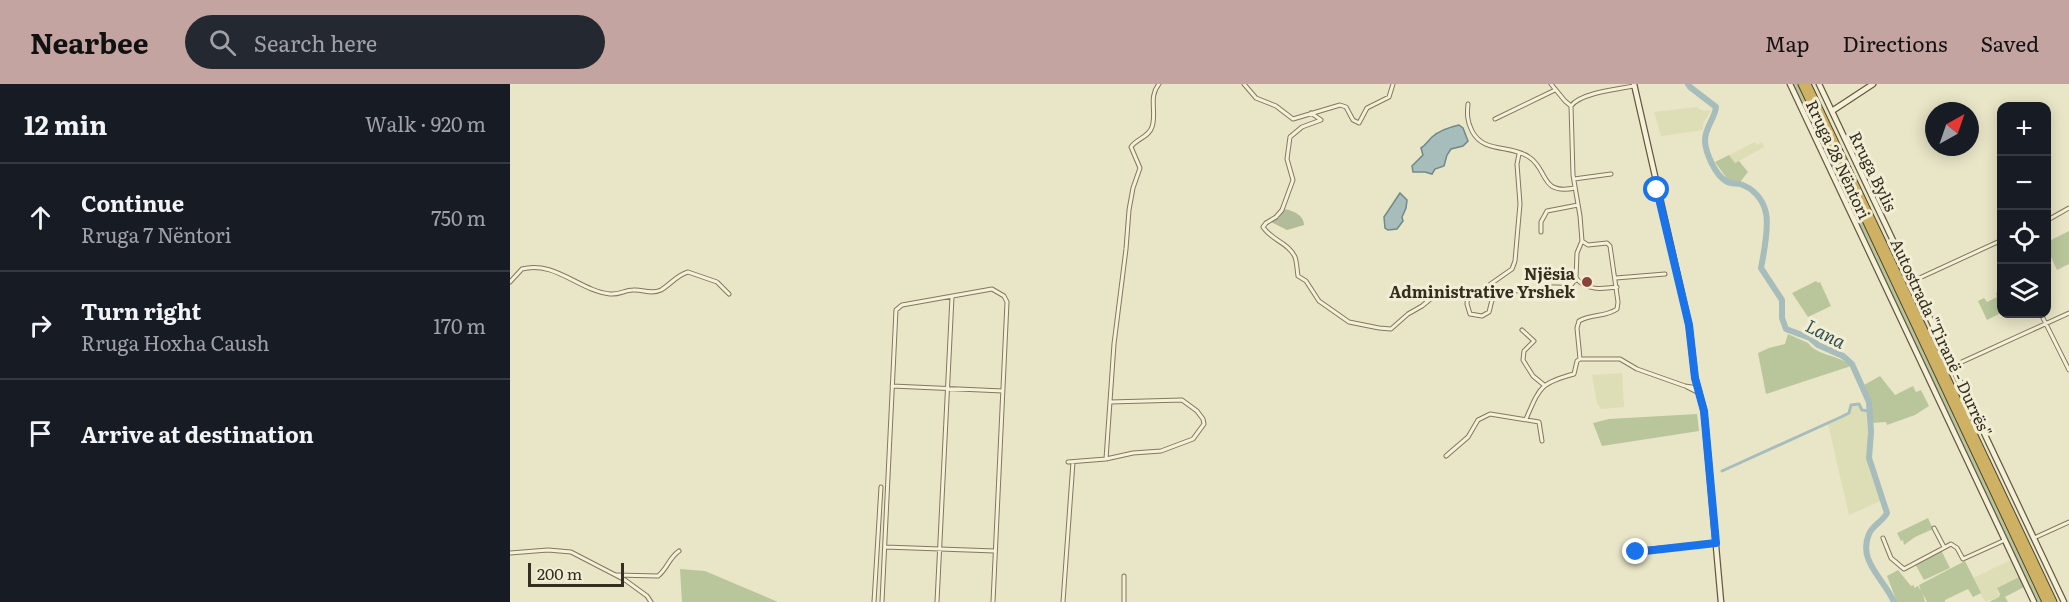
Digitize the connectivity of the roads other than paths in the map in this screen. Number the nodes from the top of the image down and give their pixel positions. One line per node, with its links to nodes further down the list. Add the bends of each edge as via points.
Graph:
1 (1160, 84): 48 (street, via 1153,98 1152,127 1131,147 1140,168 1129,210)
2 (1244, 84): 15 (street, via 1256,98 1293,119)
3 (1393, 84): 15 (street, via 1389,97 1367,108 1359,123 1344,105)
4 (1551, 84): 11 (street)
5 (1790, 84): 60 (main road, Rruga 28 Nëntori)
6 (1802, 84): 81 (highway, Autostrada "Tiranë - Durrës")
7 (1808, 84): 82 (highway, Autostrada "Tiranë - Durrës")
8 (1819, 84): 14 (main road, Rruga Bylis)
9 (1873, 84): 14 (main road)
10 (1634, 85): 13 (street, via 1583,98); 47 (main road, via 1689,325)
11 (1555, 90): 13 (street); 16 (street)
12 (1468, 104): 17 (street, via 1468,121 1477,140)
13 (1571, 106): 19 (street)
14 (1832, 111): 30 (main road, Rruga Bylis)
15 (1311, 113): 33 (street, via 1321,120 1290,137 1287,159 1293,180 1282,210 1263,227 1292,251 1298,276 1306,281 1318,301 1348,322 1391,329 1440,291)
16 (1495, 119)
17 (1519, 154): 20 (street, via 1528,156 1553,188); 33 (street, via 1520,204 1514,266 1482,290)
18 (1611, 174): 19 (street)
19 (1574, 179): 20 (street)
20 (1575, 189): 21 (street)
21 (1579, 205): 24 (street, via 1547,211); 25 (street)
22 (2069, 208): 23 (street)
23 (2051, 217)
24 (1541, 232)
25 (1582, 241): 28 (street, via 1577,253); 29 (street, via 1588,245 1609,244)
26 (1997, 242): 30 (street)
27 (1665, 274): 29 (street)
28 (1576, 278): 32 (street, via 1588,287); 33 (street, via 1565,288 1498,294 1493,297 1488,314 1482,315 1470,314)
29 (1616, 278): 32 (street)
30 (1913, 281): 41 (main road, Rruga Bylis)
31 (510, 282): 34 (street, via 517,272 534,267 562,273 594,290 620,294 635,289 654,292 688,272 717,282)
32 (1617, 287): 40 (street, via 1617,309 1610,314 1586,317 1578,324)
33 (1468, 292)
34 (729, 294)
35 (952, 297): 43 (street, via 897,308); 45 (street); 46 (street, via 992,289 1004,296 1007,302)
36 (2069, 313): 38 (street)
37 (2043, 318): 38 (street)
38 (2046, 324): 41 (street); 42 (street)
39 (1522, 330): 44 (street, via 1534,341 1524,351 1523,360)
40 (1580, 359): 44 (street, via 1574,374 1555,378); 47 (street, via 1620,359)
41 (1952, 366): 59 (main road, Rruga Bylis)
42 (2069, 369)
43 (892, 386): 45 (street); 62 (street)
44 (1544, 386): 49 (street)
45 (948, 388): 46 (street); 64 (street)
46 (1003, 391): 66 (street)
47 (1698, 391): 61 (main road, via 1704,411)
48 (1110, 402): 52 (street); 52 (street, via 1182,400 1197,411 1204,424 1185,443 1161,451)
49 (1526, 419): 50 (street, via 1539,422); 51 (street, via 1490,414 1478,420 1468,437)
50 (1542, 441)
51 (1446, 456)
52 (1106, 459): 54 (street)
53 (1068, 462): 54 (street)
54 (1073, 462): 77 (street)
55 (881, 487): 72 (street)
56 (2069, 522): 59 (street)
57 (1934, 528): 63 (street)
58 (1883, 538): 63 (street, via 1892,558 1904,569)
59 (2034, 538): 83 (main road, Rruga Bylis)
60 (2005, 540): 63 (street, via 1963,559 1955,546); 80 (main road, Rruga 28 Nëntori)
61 (1716, 543): 68 (street, via 1640,550); 79 (main road)
62 (885, 547): 64 (street); 73 (street)
63 (1944, 547)
64 (940, 549): 66 (street); 75 (street)
65 (679, 551): 69 (street, via 658,576)
66 (995, 551): 76 (street)
67 (510, 553): 69 (street, via 571,552)
68 (1627, 557)
69 (614, 575): 71 (street, via 637,588)
70 (1124, 576): 78 (street)
71 (651, 602)
72 (874, 602)
73 (882, 602): 74 (street)
74 (888, 602)
75 (937, 602)
76 (993, 602)
77 (1064, 602)
78 (1124, 602)
79 (1721, 602)
80 (2034, 602)
81 (2046, 602)
82 (2053, 602)
83 (2064, 602)

